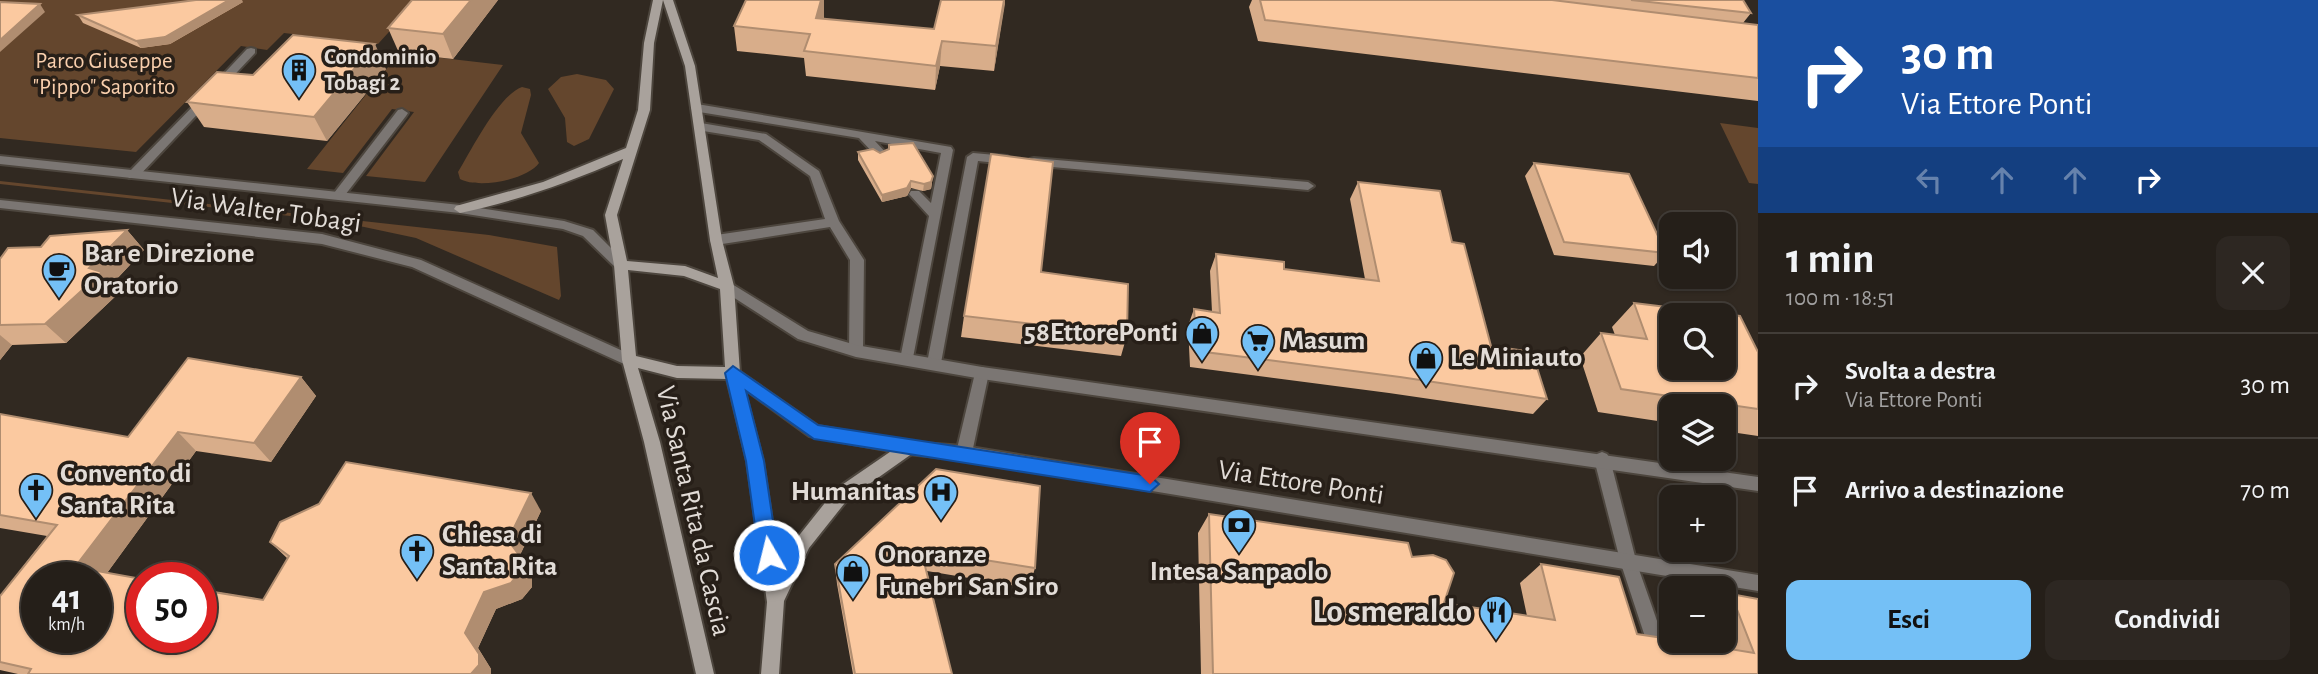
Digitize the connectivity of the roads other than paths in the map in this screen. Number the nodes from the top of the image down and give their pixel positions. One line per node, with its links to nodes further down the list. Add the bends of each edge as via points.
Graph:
1 (658, 0): 8 (main road, via 644,110)
2 (668, 0): 4 (main road, via 690,66)
3 (251, 51): 11 (street)
4 (697, 108): 6 (main road); 7 (street)
5 (402, 113): 14 (street)
6 (701, 127): 18 (street, via 762,137 815,174); 19 (main road)
7 (863, 135): 9 (street); 17 (street, via 947,150)
8 (630, 151): 16 (main road, Via Walter Tobagi, via 551,187); 20 (main road, via 611,215)
9 (881, 154)
10 (0, 160): 11 (street, Via Walter Tobagi)
11 (133, 175): 14 (street, Via Walter Tobagi)
12 (1308, 186): 25 (street, via 973,157)
13 (915, 194): 17 (street)
14 (338, 196): 16 (street, Via Walter Tobagi)
15 (0, 204): 24 (street, Via Walter Tobagi, via 321,239 373,250 462,281)
16 (460, 209): 20 (street, Via Walter Tobagi, via 588,233)
17 (935, 215): 23 (street)
18 (833, 222): 19 (street); 22 (street, via 857,260)
19 (716, 240): 21 (main road)
20 (621, 265): 21 (main road, via 684,271); 24 (main road, Via Santa Rita da Cascia)
21 (726, 286): 22 (street, via 803,335); 26 (main road, Via Santa Rita da Cascia)
22 (856, 351): 23 (street)
23 (907, 359): 25 (street)
24 (629, 360): 26 (main road, via 677,372); 36 (main road, Via Santa Rita da Cascia)
25 (934, 363): 27 (street)
26 (733, 373): 28 (street, Via Ettore Ponti, via 814,432); 34 (main road, Via Santa Rita da Cascia, via 755,461)
27 (982, 373): 29 (street); 30 (street)
28 (908, 448): 29 (street, Via Ettore Ponti); 34 (main road, via 842,494 803,543)
29 (964, 453): 32 (street, Via Ettore Ponti)
30 (1602, 459): 31 (street); 32 (street)
31 (1758, 484)
32 (1629, 564): 33 (street, Via Ettore Ponti); 35 (street)
33 (1758, 583)
34 (776, 602): 37 (main road, Via Santa Rita da Cascia)
35 (1661, 659)
36 (705, 674)
37 (770, 674)

